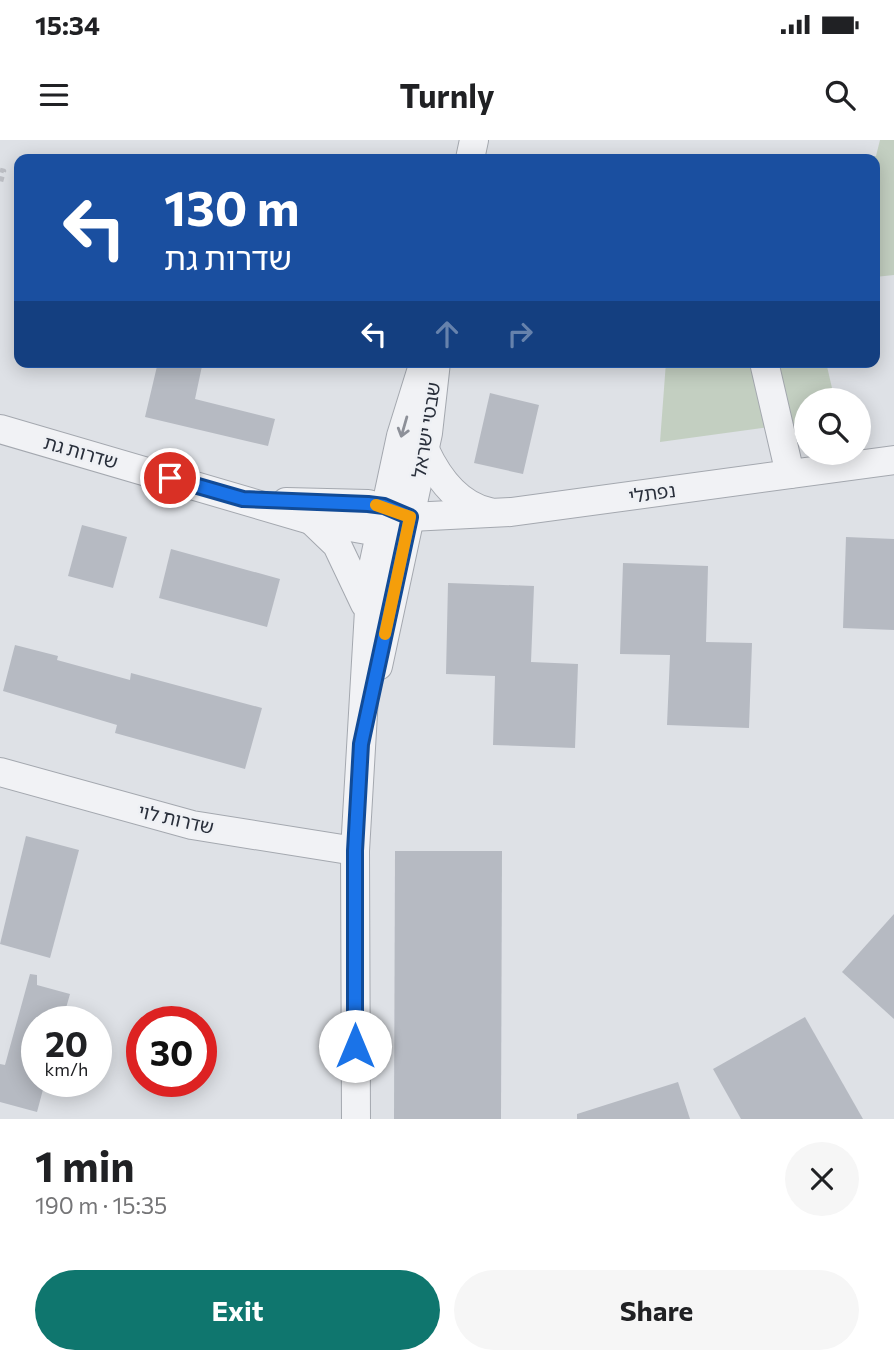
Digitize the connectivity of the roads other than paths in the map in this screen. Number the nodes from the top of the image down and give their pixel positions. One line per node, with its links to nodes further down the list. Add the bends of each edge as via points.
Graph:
1 (422, 368): 10 (street, שבטי ישראל, one-way to 10, via 401,436)
2 (435, 368): 5 (street, שבטי ישראל)
3 (765, 368): 7 (street)
4 (0, 429): 8 (street, שדרות גת)
5 (425, 450): 9 (street, via 455,494 472,507); 10 (street, שבטי ישראל)
6 (894, 460): 7 (street, נפתלי)
7 (790, 474): 9 (street, נפתלי)
8 (243, 499): 10 (street, שדרות גת); 11 (street, שדרות גת)
9 (495, 514): 10 (street, נפתלי)
10 (391, 518): 11 (street, שדרות גת); 12 (street, שבטי ישראל); 13 (street, שבטי ישראל)
11 (311, 520): 12 (street, via 337,545)
12 (368, 612): 13 (street, שבטי ישראל)
13 (361, 744): 15 (street, שבטי ישראל)
14 (0, 772): 15 (street, שדרות לוי, via 192,825)
15 (355, 851): 16 (street, שבטי ישראל)
16 (356, 1119)

